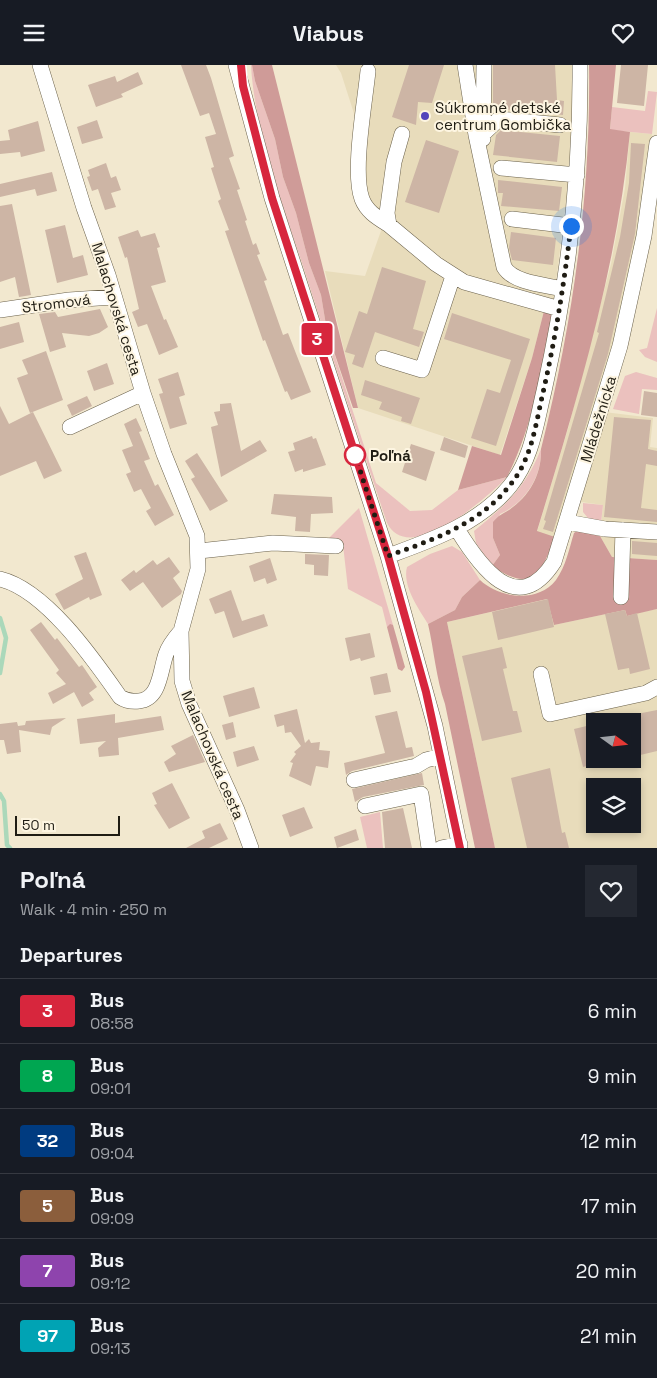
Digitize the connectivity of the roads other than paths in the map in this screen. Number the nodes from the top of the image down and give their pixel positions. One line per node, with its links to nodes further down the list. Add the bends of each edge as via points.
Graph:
1 (40, 65): 20 (street, Malachovská cesta)
2 (236, 65): 8 (street)
3 (241, 65): 8 (street)
4 (465, 65): 11 (street)
5 (484, 65): 11 (street)
6 (580, 65): 14 (street)
7 (368, 71): 16 (street, via 358,174 362,199 372,214)
8 (243, 86): 32 (street, via 272,198)
9 (560, 125): 11 (street, via 499,119)
10 (402, 134): 16 (street, via 394,162 387,213)
11 (480, 134): 19 (street, via 501,259 506,271 517,278)
12 (657, 143): 26 (street, Mládežnícka, via 634,289)
13 (500, 168): 14 (street)
14 (577, 175): 17 (street)
15 (512, 219): 17 (street)
16 (389, 225): 18 (street)
17 (571, 226): 19 (street)
18 (453, 276): 21 (street, via 474,286); 23 (street, via 422,370)
19 (563, 289): 21 (street)
20 (113, 297): 22 (street, Stromová); 24 (street, Malachovská cesta)
21 (560, 309): 27 (street, via 525,463 503,493)
22 (0, 310)
23 (382, 358)
24 (142, 393): 25 (street); 31 (street, Malachovská cesta, via 195,529)
25 (70, 427)
26 (567, 522): 27 (street, Mládežnícka, via 554,561 545,576 524,587 509,586 487,572); 28 (street)
27 (457, 529): 32 (street)
28 (623, 530): 29 (street); 34 (street)
29 (657, 532)
30 (336, 546): 31 (street, via 273,543)
31 (199, 551): 35 (street, Malachovská cesta, via 198,569)
32 (388, 556): 38 (street)
33 (0, 579): 35 (street, Malachovská cesta, via 38,599 90,655 126,701 143,701 155,691 167,652)
34 (621, 597)
35 (182, 631): 42 (street, Malachovská cesta, via 182,681 189,704 237,810)
36 (541, 674): 37 (street, via 550,714 646,693)
37 (657, 687)
38 (442, 756): 39 (street, via 416,766); 41 (street)
39 (354, 780)
40 (365, 806): 43 (street, via 421,794)
41 (460, 846): 44 (street)
42 (250, 848)
43 (429, 848)
44 (441, 848)

